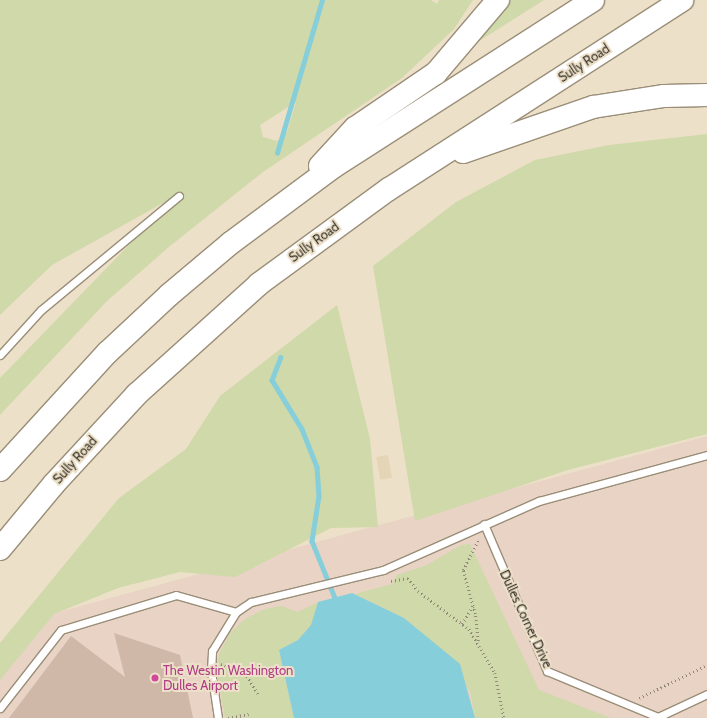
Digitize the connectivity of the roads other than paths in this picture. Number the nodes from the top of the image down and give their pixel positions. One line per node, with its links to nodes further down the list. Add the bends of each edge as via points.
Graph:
1 (593, 0): 6 (highway)
2 (682, 0): 5 (highway, Sully Road)
3 (494, 1): 6 (highway, via 436,73 355,128)
4 (707, 95): 5 (highway, via 664,96 594,107 531,126)
5 (423, 167): 12 (highway, Sully Road, via 289,261 196,338 109,423)
6 (296, 192): 10 (highway, via 200,268 148,314 51,411)
7 (178, 196): 8 (lane, via 41,310)
8 (0, 355)
9 (707, 455): 11 (lane, via 538,501)
10 (0, 470)
11 (484, 524): 13 (lane, via 383,570 252,602); 16 (lane, Dulles Corner Drive, via 547,671)
12 (0, 550)
13 (236, 612): 15 (lane, via 176,595 60,630); 17 (lane, via 212,651)
14 (707, 694): 16 (lane, Dulles Corner Drive)
15 (0, 708)
16 (658, 717)
17 (218, 718)

